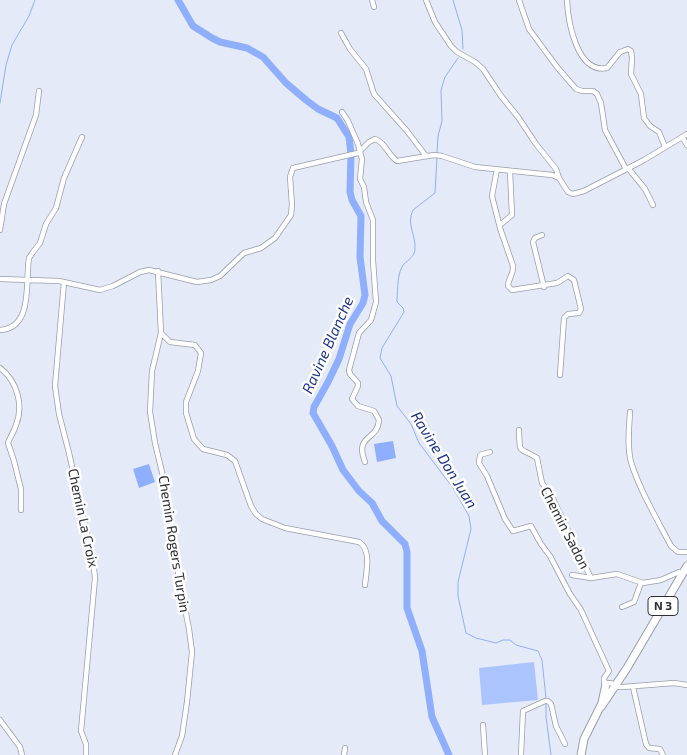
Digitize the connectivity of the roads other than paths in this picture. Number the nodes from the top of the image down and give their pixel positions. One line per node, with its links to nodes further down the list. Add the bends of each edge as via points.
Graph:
1 (372, 0): 5 (street)
2 (426, 0): 18 (street, via 435,22 451,46 483,69 556,169)
3 (519, 0): 16 (street, via 529,30 557,67 576,89 598,94 605,130)
4 (567, 0): 12 (street, via 577,47 588,64 607,68 623,50 631,51 631,74 641,94 644,118 659,132)
5 (374, 7)
6 (340, 33): 14 (street, via 366,69 374,94)
7 (39, 91): 21 (street, via 36,115 4,204)
8 (342, 112): 13 (street)
9 (684, 136): 11 (street); 12 (street)
10 (82, 137): 25 (street, via 64,178 56,208 40,243 29,258)
11 (687, 145)
12 (665, 147): 16 (street)
13 (360, 152): 14 (street, via 375,139 382,142 397,161); 23 (street, via 293,168 290,215 276,238 261,248 244,252 216,278 197,282); 35 (street, via 360,179 374,220 376,302 372,320 358,333 349,370 358,383 352,399 358,406 374,411 379,420 377,429 362,446)
14 (426, 156): 15 (street, via 442,156 465,165)
15 (497, 169): 17 (street); 20 (street, via 492,196)
16 (627, 169): 18 (street, via 573,194 566,190); 19 (street, via 645,188)
17 (510, 171): 18 (street); 20 (street, via 513,212)
18 (559, 178)
19 (654, 205)
20 (500, 225): 27 (street, via 514,271 508,286 512,290)
21 (0, 230)
22 (542, 235): 27 (street, via 533,242)
23 (158, 271): 26 (street, via 140,272 100,290); 29 (street, Chemin Rogers Turpin)
24 (0, 279): 25 (street)
25 (28, 280): 26 (street); 28 (street, via 24,313 14,324)
26 (64, 282): 52 (street, Chemin La Croix, via 55,386 95,578 81,731)
27 (544, 286): 31 (street, via 571,276 581,309 564,318)
28 (0, 330)
29 (161, 333): 42 (street, via 170,342 196,345 201,353 186,402 186,413 198,445 230,456 235,461 251,506 262,519 285,528 363,544 366,551); 53 (street, Chemin Rogers Turpin, via 152,371 150,412 167,493 166,511 192,652 183,727)
30 (0, 368): 36 (street, via 13,382 18,394 17,424 8,443 21,489)
31 (560, 375)
32 (630, 412): 37 (street, via 631,461 643,491 671,546 678,552)
33 (519, 430): 40 (street, Chemin Sadon, via 520,448 537,458 542,483)
34 (490, 452): 44 (street, via 480,455 479,463 505,519 513,531 531,526 581,610 608,669 603,681)
35 (364, 462)
36 (20, 510)
37 (687, 552)
38 (685, 570): 41 (street, via 661,580); 44 (main road, N 3, via 630,662)
39 (572, 575): 40 (street, Chemin Sadon)
40 (591, 578): 41 (street, Chemin Sadon, via 617,574)
41 (641, 583): 43 (street, via 634,602)
42 (365, 585)
43 (622, 607)
44 (611, 685): 46 (street); 57 (main road, N 3, via 584,739)
45 (687, 686): 46 (street, via 674,683)
46 (633, 687): 58 (street, via 646,744 649,748 660,749)
47 (0, 720): 51 (street, via 20,747)
48 (483, 725): 55 (street)
49 (565, 744): 56 (street, via 556,726 551,704 545,701 523,711)
50 (345, 748): 54 (street)
51 (22, 755)
52 (86, 755)
53 (175, 755)
54 (344, 755)
55 (485, 755)
56 (521, 755)
57 (582, 755)
58 (663, 755)

